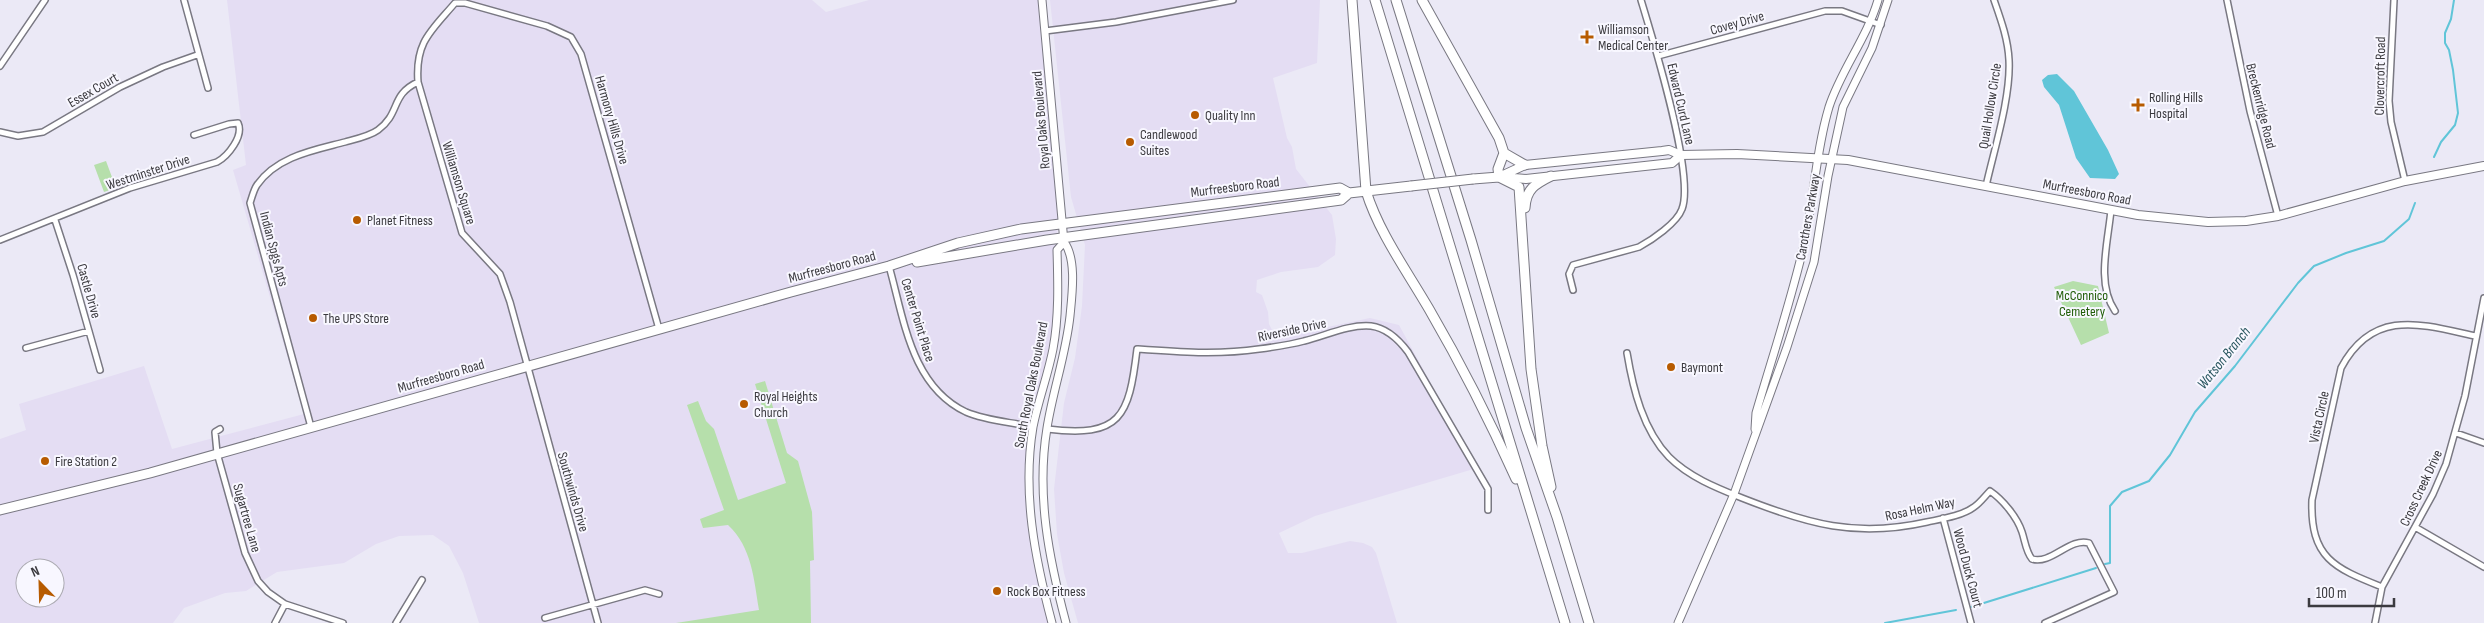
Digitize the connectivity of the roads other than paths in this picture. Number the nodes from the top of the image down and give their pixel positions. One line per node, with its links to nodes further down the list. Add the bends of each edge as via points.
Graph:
1 (45, 0): 21 (street)
2 (184, 0): 19 (street)
3 (1042, 0): 18 (main road, Royal Oaks Boulevard)
4 (1233, 0): 18 (street, via 1116,22)
5 (1352, 0): 36 (highway)
6 (1375, 0): 69 (highway)
7 (1396, 0): 70 (highway, via 1526,428)
8 (1422, 0): 26 (highway, via 1499,138)
9 (1641, 0): 20 (street, Edward Curd Lane)
10 (1878, 0): 16 (main road, Carothers Parkway)
11 (1888, 0): 17 (main road, Carothers Parkway)
12 (1994, 0): 35 (street, Quail Hollow Circle, via 2007,41 2009,62 2005,100)
13 (2227, 0): 39 (street, Breckenridge Road, via 2250,111)
14 (2394, 0): 34 (street, Clovercroft Road, via 2390,122)
15 (455, 3): 22 (street, Williamson Square, via 424,40 416,62); 51 (street, Harmony Hills Drive, via 466,3 547,26 571,37 581,54)
16 (1871, 21): 17 (street, Covey Drive); 20 (street, Covey Drive, via 1842,11 1825,11); 28 (main road, Carothers Parkway, via 1835,92)
17 (1880, 24): 29 (main road, Carothers Parkway, via 1843,107)
18 (1045, 31): 42 (main road, Royal Oaks Boulevard)
19 (197, 55): 23 (street); 24 (street, Essex Court, via 120,87 43,132 18,136)
20 (1658, 56): 27 (street, Edward Curd Lane)
21 (0, 66)
22 (418, 82): 56 (street, Williamson Square, via 462,233 500,274); 58 (street, Indian Spgs Apts, via 405,88 392,117 377,131 297,154 274,168 257,185 250,203)
23 (208, 88)
24 (0, 132)
25 (194, 134): 40 (street, Westminster Drive, via 229,124 238,124 240,128 230,150 217,162 130,188)
26 (1504, 153): 30 (highway); 33 (highway, via 1498,169)
27 (1681, 156): 28 (main road, Murfreesboro Road); 30 (main road, Murfreesboro Road, via 1669,150); 32 (main road, Murfreesboro Road, via 1672,163); 46 (street, Edward Curd Lane, via 1685,192 1682,212 1664,230 1639,247 1573,265 1569,274)
28 (1818, 157): 29 (main road, Murfreesboro Road); 49 (main road, Carothers Parkway, via 1803,247)
29 (1832, 158): 35 (main road, Murfreesboro Road); 50 (main road, Carothers Parkway, via 1814,262)
30 (1525, 165): 33 (main road, Murfreesboro Road)
31 (2484, 166): 34 (main road, Murfreesboro Road)
32 (1551, 176): 33 (main road, Murfreesboro Road, via 1526,179); 41 (highway, via 1529,191)
33 (1499, 177): 36 (highway, Murfreesboro Road, bridge); 41 (highway, via 1519,187)
34 (2405, 181): 39 (main road, Murfreesboro Road)
35 (1986, 186): 38 (main road, Murfreesboro Road)
36 (1366, 191): 37 (highway, Murfreesboro Road); 69 (highway, via 1372,213 1492,425)
37 (1349, 193): 42 (highway, Murfreesboro Road, via 1340,188); 44 (highway, Murfreesboro Road, via 1341,200)
38 (2111, 210): 39 (main road, Murfreesboro Road, via 2198,222 2246,221); 48 (street, via 2104,270 2108,301)
39 (2278, 216)
40 (55, 220): 43 (street, Westminster Drive); 52 (street, Castle Drive)
41 (1522, 220): 70 (highway, via 1531,369)
42 (1062, 222): 44 (main road, Royal Oaks Boulevard); 45 (highway, Murfreesboro Road, via 989,235)
43 (0, 240)
44 (1064, 240): 45 (highway, Murfreesboro Road); 59 (main road, South Royal Oaks Boulevard, via 1057,250 1058,306 1053,348); 61 (main road, South Royal Oaks Boulevard, via 1070,250 1071,304 1062,365)
45 (890, 266): 51 (highway, Murfreesboro Road); 59 (street, Center Point Place, via 914,356 936,391 966,412)
46 (1573, 290)
47 (2484, 298): 53 (street, Cross Creek Drive)
48 (2115, 311)
49 (1785, 312): 50 (main road); 63 (main road, Carothers Parkway, via 1756,413)
50 (1797, 315): 63 (main road, Carothers Parkway)
51 (659, 329): 56 (highway, Murfreesboro Road)
52 (89, 331): 54 (street); 57 (street, Castle Drive)
53 (2475, 336): 62 (street, Cross Creek Drive); 75 (street, Vista Circle, via 2426,325 2406,323 2387,326 2366,336 2350,352 2341,368 2312,500 2311,522 2322,550 2334,565)
54 (26, 348)
55 (1626, 353): 66 (street, Rosa Helm Way, via 1635,396 1645,420 1667,455 1697,478)
56 (526, 367): 58 (highway, Murfreesboro Road); 78 (street, Southwinds Drive)
57 (100, 370)
58 (311, 427): 65 (highway, Murfreesboro Road)
59 (1033, 427): 61 (main road); 84 (main road, South Royal Oaks Boulevard, via 1029,463 1031,524)
60 (220, 429): 65 (street, Sugartree Lane, via 215,432)
61 (1047, 429): 68 (street, Riverside Drive, via 1083,432 1112,422 1128,402 1133,388 1137,349 1183,353 1231,352 1372,326 1393,336 1408,352 1488,488); 85 (main road, South Royal Oaks Boulevard, via 1043,490 1046,538)
62 (2456, 433): 64 (street); 72 (street, Cross Creek Drive, via 2446,464)
63 (1754, 439): 66 (main road, Carothers Parkway)
64 (2484, 443)
65 (217, 454): 67 (highway, Murfreesboro Road); 77 (street, Sugartree Lane, via 244,554 258,581)
66 (1734, 494): 71 (street, Rosa Helm Way, via 1797,518 1836,527 1895,528); 88 (main road, Carothers Parkway)
67 (0, 510)
68 (1488, 510)
69 (1532, 517): 86 (highway)
70 (1557, 517): 87 (highway)
71 (1942, 518): 89 (street, Wood Duck Court); 90 (street, Rosa Helm Way, via 1974,508 1990,491 2000,498 2022,529 2032,559 2043,559 2079,543 2091,545 2114,592)
72 (2415, 527): 73 (street); 75 (street, Cross Creek Drive)
73 (2484, 567)
74 (422, 580): 82 (street)
75 (2382, 587): 91 (street, Cross Creek Drive)
76 (659, 594): 78 (street, via 645,590)
77 (285, 604): 80 (street); 81 (street, Sugartree Lane)
78 (593, 605): 79 (street); 83 (street, Southwinds Drive)
79 (545, 618)
80 (275, 623)
81 (343, 623)
82 (396, 623)
83 (598, 623)
84 (1052, 623)
85 (1066, 623)
86 (1565, 623)
87 (1589, 623)
88 (1678, 623)
89 (1971, 623)
90 (2045, 623)
91 (2376, 623)

